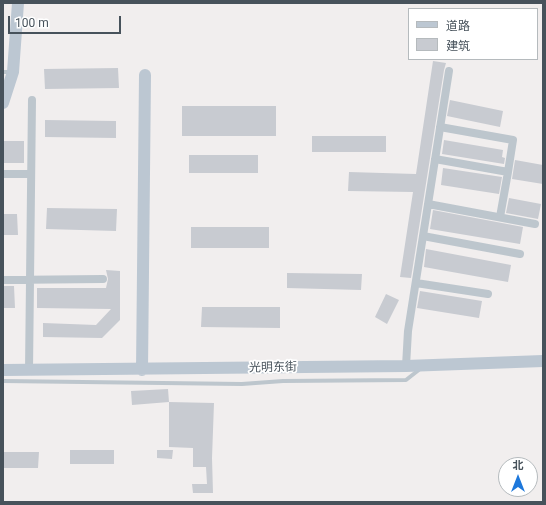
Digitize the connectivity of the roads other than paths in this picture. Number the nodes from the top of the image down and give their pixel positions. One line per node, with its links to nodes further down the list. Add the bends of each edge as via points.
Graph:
1 (18, 3): 3 (main road)
2 (449, 71): 7 (street)
3 (8, 72): 6 (main road)
4 (145, 75): 26 (main road)
5 (32, 100): 11 (street)
6 (3, 103)
7 (440, 126): 8 (street); 9 (street, via 513,140)
8 (435, 159): 9 (street); 12 (street)
9 (508, 172): 13 (street)
10 (3, 174): 11 (street)
11 (32, 174): 19 (street)
12 (428, 204): 13 (street); 15 (street)
13 (500, 217): 14 (street)
14 (534, 224)
15 (423, 236): 16 (street); 20 (street)
16 (520, 254)
17 (103, 279): 19 (street)
18 (3, 280): 19 (street)
19 (30, 280): 27 (street)
20 (416, 283): 21 (street); 24 (street, via 408,331)
21 (488, 294)
22 (543, 362): 23 (main road, 光明东街)
23 (425, 365): 24 (main road, 光明东街); 28 (lane, via 406,380 242,384)
24 (406, 366): 26 (main road, 光明东街)
25 (3, 370): 27 (main road, 光明东街)
26 (142, 370): 27 (main road, 光明东街)
27 (29, 371)
28 (3, 381)

